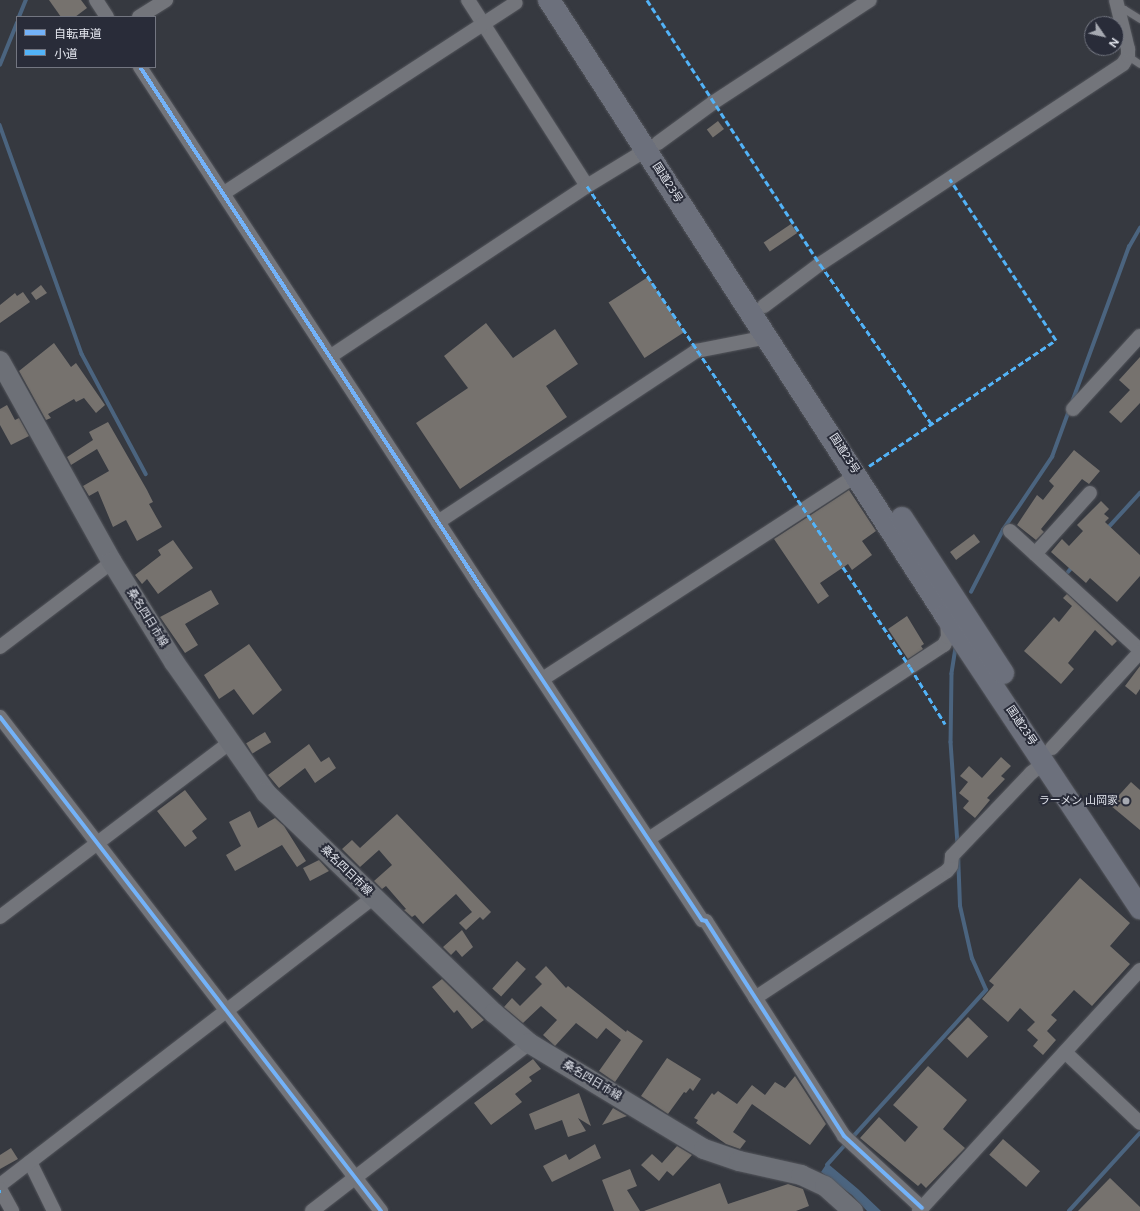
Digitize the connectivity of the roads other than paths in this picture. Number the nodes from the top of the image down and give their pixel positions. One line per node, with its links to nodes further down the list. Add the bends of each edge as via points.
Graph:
1 (96, 0): 9 (street)
2 (468, 0): 12 (street)
3 (549, 0): 16 (highway, 国道23号)
4 (566, 0): 16 (highway, 国道23号)
5 (870, 0): 16 (street, via 714,102)
6 (160, 2): 10 (street)
7 (515, 3): 12 (street)
8 (1117, 5): 11 (lane); 13 (street)
9 (107, 16)
10 (141, 16)
11 (1140, 19)
12 (483, 23): 17 (street); 18 (street)
13 (1128, 56): 14 (lane); 19 (street, via 1118,68 827,260)
14 (1140, 64)
15 (141, 68): 18 (street)
16 (652, 147): 17 (street); 19 (highway, 国道23号); 21 (highway, 国道23号)
17 (587, 186): 22 (street)
18 (224, 193): 22 (street)
19 (764, 306): 37 (highway, 国道23号)
20 (1140, 336): 24 (street)
21 (768, 337): 25 (highway, 国道23号); 27 (street, via 696,351)
22 (331, 356): 27 (street)
23 (2, 372): 30 (main road, 桑名四日市線)
24 (1073, 409)
25 (857, 475): 31 (highway, 国道23号); 34 (street)
26 (1090, 493): 29 (street)
27 (438, 522): 34 (street)
28 (1010, 531): 29 (street)
29 (1035, 554): 33 (street)
30 (112, 562): 32 (street); 36 (main road, 桑名四日市線, via 174,662)
31 (946, 616): 37 (highway, 国道23号); 38 (street, via 948,637 944,645)
32 (0, 647)
33 (1140, 651): 37 (street)
34 (544, 678): 38 (street)
35 (0, 717): 39 (street)
36 (229, 743): 39 (street); 41 (main road, 桑名四日市線, via 266,793)
37 (1048, 755): 40 (highway, 国道23号); 42 (highway, 国道23号); 45 (street, via 958,849 947,871)
38 (650, 838): 45 (street)
39 (97, 842): 43 (street); 46 (street)
40 (1140, 881)
41 (373, 898): 46 (street); 47 (main road, 桑名四日市線)
42 (1140, 908)
43 (0, 917)
44 (1140, 970): 48 (street)
45 (755, 998): 55 (street, via 850,1141)
46 (227, 1010): 50 (street); 51 (street)
47 (529, 1043): 51 (street); 54 (main road, 桑名四日市線, via 704,1149 739,1161 801,1175 825,1186)
48 (1065, 1052): 49 (street); 55 (street)
49 (1140, 1123)
50 (30, 1162): 52 (street); 57 (street)
51 (355, 1177): 58 (street); 59 (street)
52 (0, 1185)
53 (0, 1189): 56 (street)
54 (846, 1209)
55 (921, 1209)
56 (12, 1211)
57 (54, 1211)
58 (312, 1211)
59 (381, 1211)

